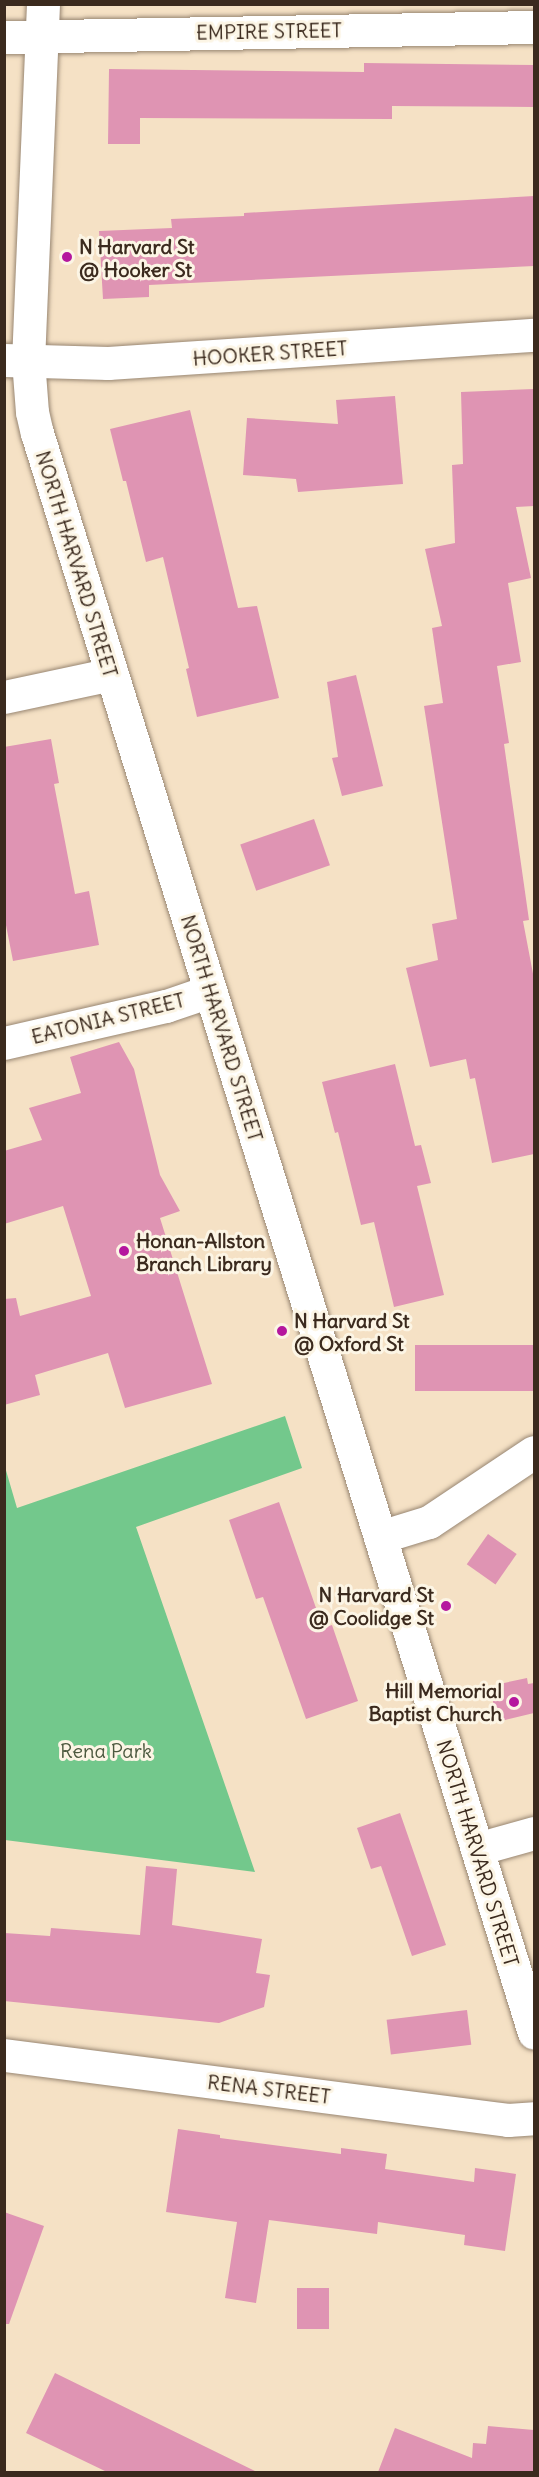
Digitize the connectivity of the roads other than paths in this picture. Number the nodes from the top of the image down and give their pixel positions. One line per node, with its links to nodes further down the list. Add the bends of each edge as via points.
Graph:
1 (42, 20): 2 (street, EMPIRE STREET); 3 (street, EMPIRE STREET); 5 (street, NORTH HARVARD STREET)
2 (534, 27)
3 (4, 37)
4 (534, 335): 5 (street, HOOKER STREET, via 108,363)
5 (16, 360): 6 (street, NORTH HARVARD STREET)
6 (112, 675): 7 (street); 8 (street, NORTH HARVARD STREET)
7 (4, 697)
8 (210, 991): 9 (street, EATONIA STREET, via 166,1006); 11 (street, NORTH HARVARD STREET)
9 (4, 1043)
10 (534, 1452): 11 (street, via 429,1522)
11 (380, 1537): 13 (street, NORTH HARVARD STREET)
12 (534, 1833): 13 (street)
13 (477, 1849): 14 (street, NORTH HARVARD STREET)
14 (534, 2033)
15 (4, 2055): 16 (street, RENA STREET, via 508,2120)
16 (534, 2118)

